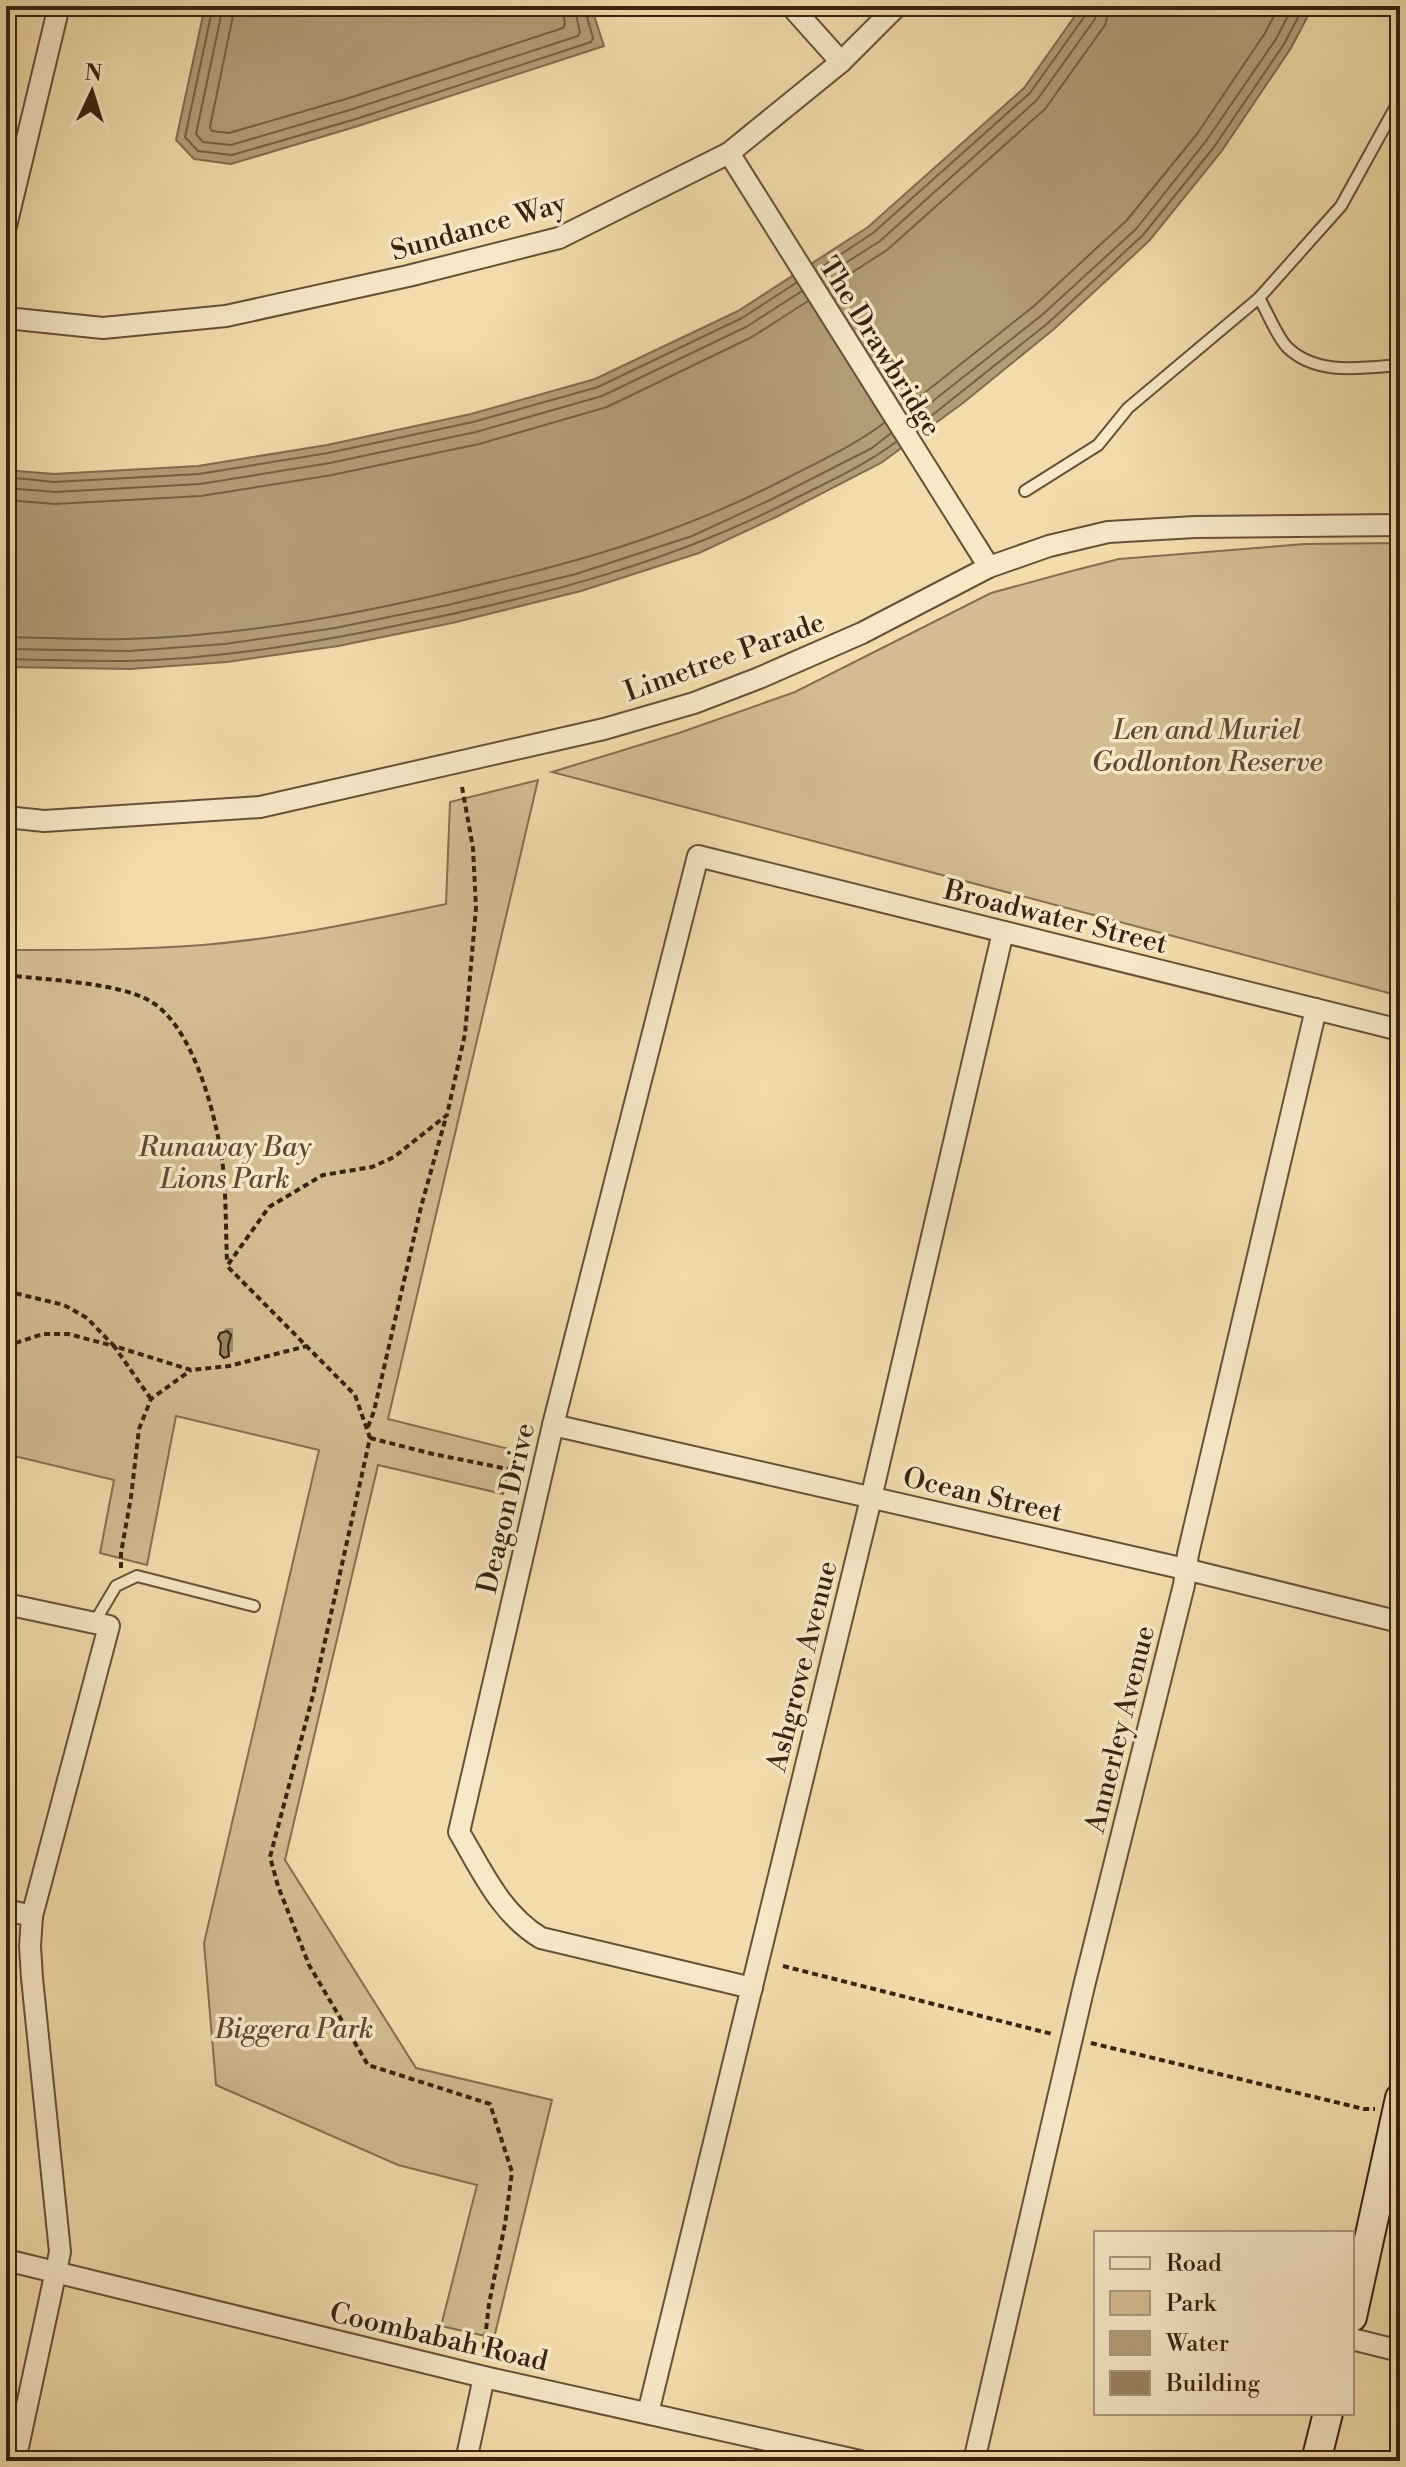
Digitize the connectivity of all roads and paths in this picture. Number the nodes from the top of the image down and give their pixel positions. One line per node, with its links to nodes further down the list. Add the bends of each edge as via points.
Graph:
1 (59, 6): 7 (street)
2 (791, 6): 4 (street)
3 (897, 6): 4 (street, Sundance Way)
4 (841, 62): 6 (street, Sundance Way)
5 (1400, 99): 8 (lane, via 1341,206)
6 (729, 153): 9 (street, Sundance Way, via 559,238 408,276 226,316 103,328); 13 (street, The Drawbridge)
7 (6, 226)
8 (1259, 298): 10 (lane, via 1285,346 1311,364 1355,369); 11 (lane, via 1128,408 1098,445)
9 (6, 318)
10 (1400, 365)
11 (1025, 491)
12 (1400, 525): 13 (street, Limetree Parade, via 1108,532)
13 (989, 567): 15 (street, Limetree Parade, via 862,633 759,678 604,729 260,807 44,821)
14 (462, 787): 21 (path, via 476,908 465,1034)
15 (6, 817)
16 (698, 856): 17 (street, Broadwater Street); 29 (street, Deagon Drive)
17 (1003, 932): 19 (street, Broadwater Street); 33 (street, Ashgrove Avenue)
18 (6, 975): 22 (path, via 128,993 169,1016 200,1073 216,1121)
19 (1316, 1009): 20 (street, Broadwater Street); 34 (street, Annerley Avenue)
20 (1400, 1030)
21 (447, 1115): 22 (path, via 394,1157 372,1167 323,1175 269,1207); 30 (path)
22 (227, 1266): 26 (path)
23 (6, 1291): 25 (path, via 64,1305 87,1318)
24 (6, 1346): 25 (path, via 43,1334 68,1334)
25 (114, 1346): 27 (path); 28 (path)
26 (307, 1346): 27 (path); 30 (path, via 355,1395)
27 (191, 1370): 28 (path)
28 (151, 1399): 35 (path, via 139,1429 121,1553)
29 (553, 1425): 32 (street, Deagon Drive); 33 (street, Ocean Street)
30 (367, 1429): 31 (path)
31 (370, 1438): 32 (path); 49 (path, via 313,1695 270,1857 309,1965 368,2065 490,2104 512,2172)
32 (541, 1477): 42 (street, Deagon Drive, via 459,1832 502,1903 541,1938)
33 (871, 1497): 34 (street, Ocean Street); 42 (street, Ashgrove Avenue)
34 (1185, 1569): 38 (street, Ocean Street); 55 (street, Annerley Avenue)
35 (122, 1583): 37 (lane, via 137,1576); 39 (lane, via 116,1586)
36 (6, 1604): 39 (street)
37 (254, 1606)
38 (1400, 1622)
39 (102, 1624): 41 (street)
40 (6, 1910): 41 (street)
41 (32, 1916): 45 (street, via 32,1978 60,2252)
42 (752, 1988): 50 (street, Ashgrove Avenue)
43 (1399, 2105): 46 (main road)
44 (6, 2260): 45 (street, Coombabah Road)
45 (57, 2271): 49 (street, Coombabah Road); 52 (street)
46 (1354, 2308)
47 (1354, 2340): 48 (street)
48 (1400, 2351)
49 (483, 2367): 50 (street, Coombabah Road); 53 (street)
50 (648, 2413): 54 (street, Coombabah Road)
51 (1328, 2415): 56 (main road)
52 (15, 2461)
53 (466, 2461)
54 (860, 2461)
55 (974, 2461)
56 (1316, 2461)

